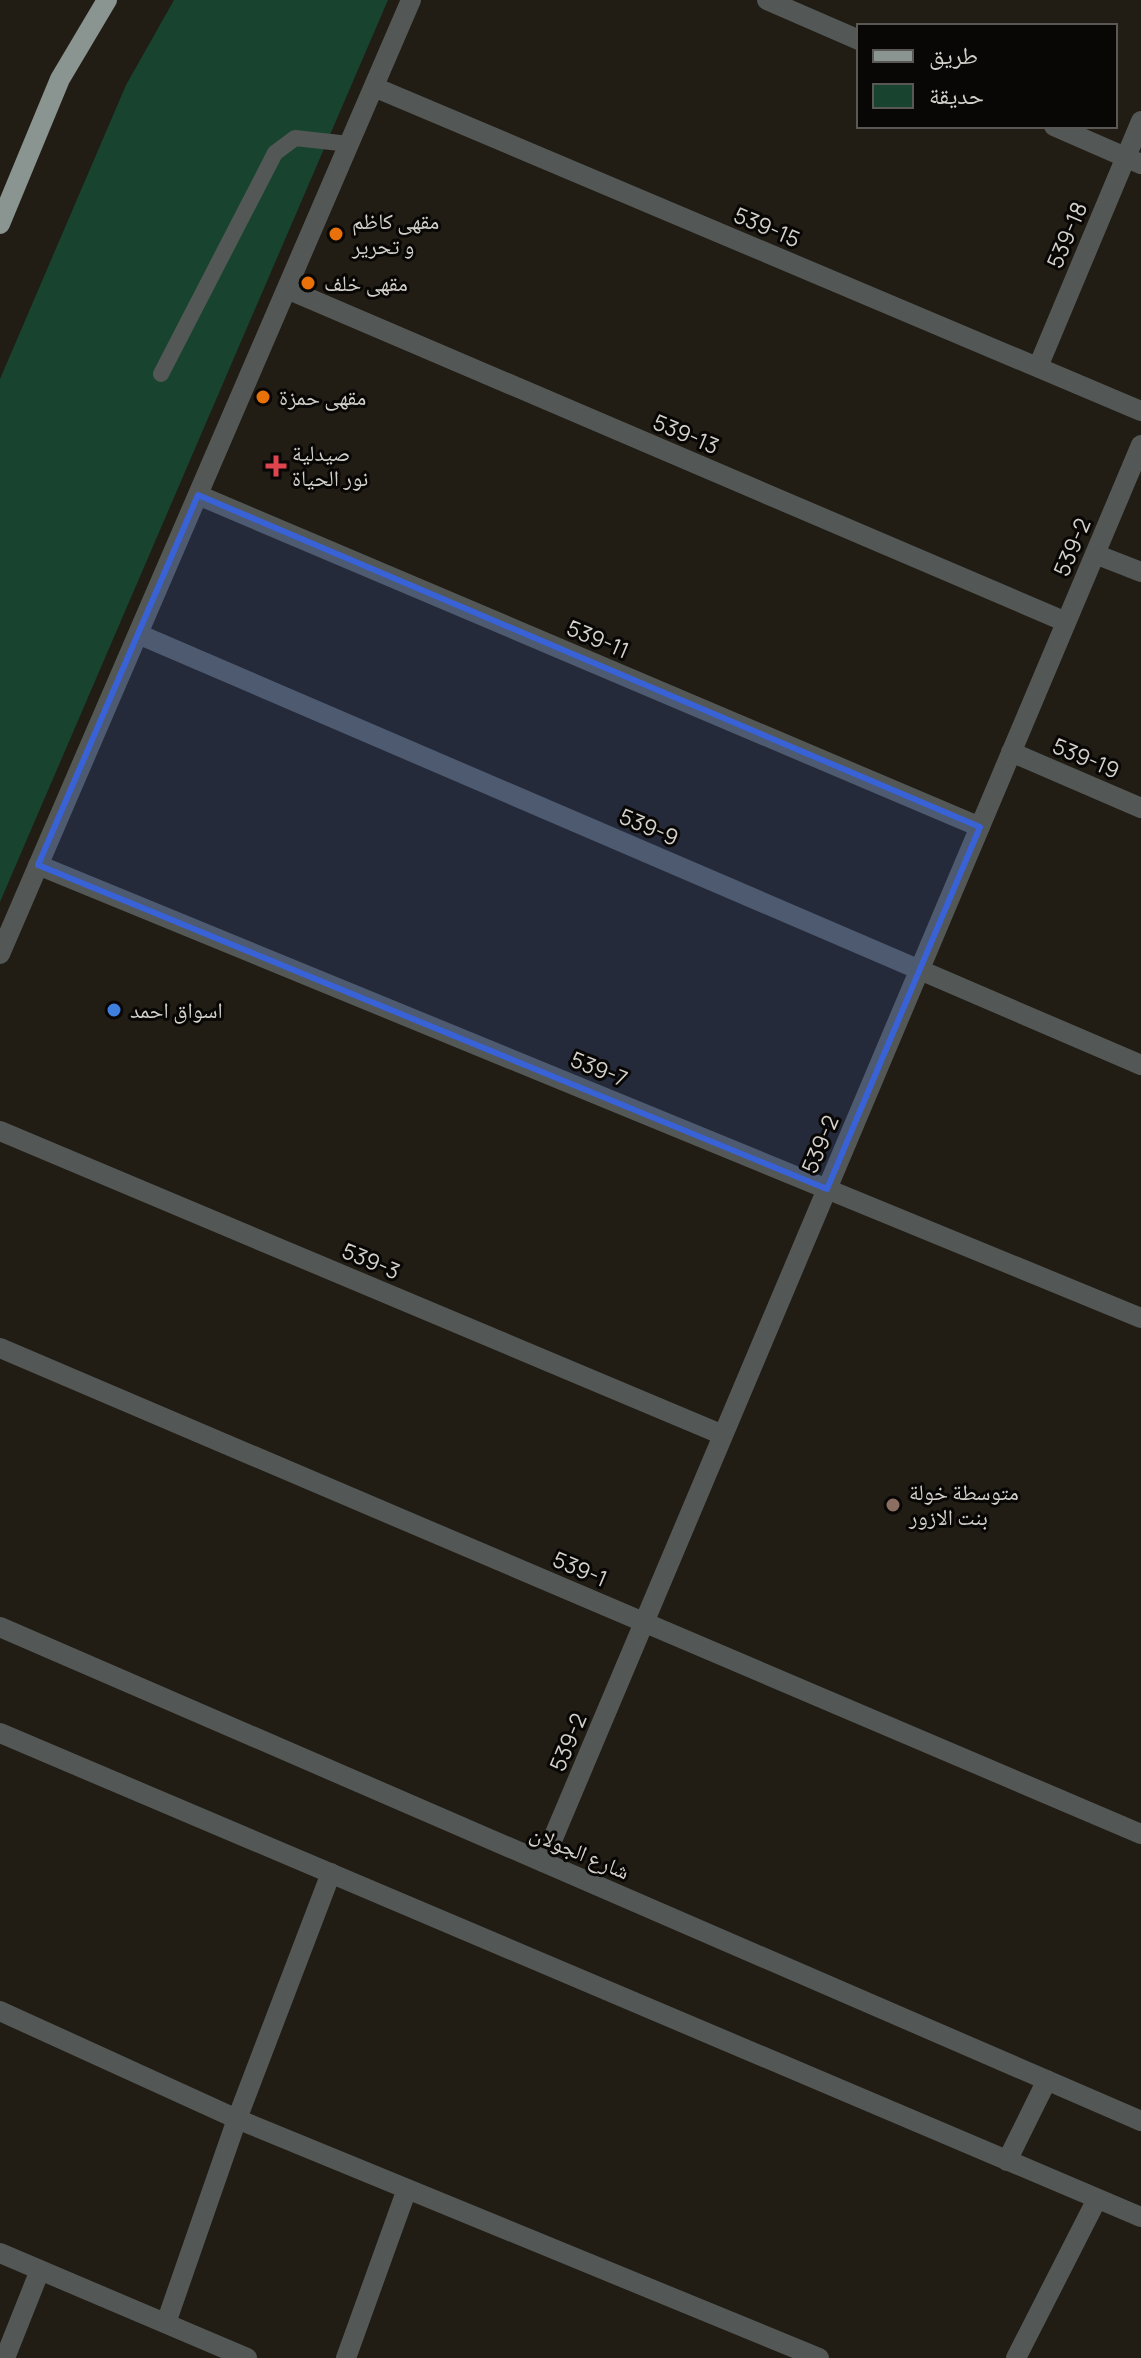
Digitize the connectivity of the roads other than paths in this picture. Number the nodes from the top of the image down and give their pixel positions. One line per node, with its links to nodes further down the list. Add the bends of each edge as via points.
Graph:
1 (107, 0): 10 (main road, via 60,79)
2 (411, 0): 5 (street)
3 (767, 0): 4 (street)
4 (857, 39)
5 (374, 87): 8 (street); 12 (street, 539-15)
6 (1141, 121): 9 (street, 539-18)
7 (1059, 128): 9 (street)
8 (349, 144): 11 (street); 13 (lane, via 295,138 275,153)
9 (1133, 161): 12 (street, 539-18)
10 (0, 224)
11 (287, 289): 16 (street); 19 (street, 539-13)
12 (1038, 367): 14 (street, 539-15)
13 (161, 374)
14 (1141, 411)
15 (1141, 445): 17 (street, 539-2)
16 (198, 495): 20 (street); 23 (street, 539-11)
17 (1095, 554): 18 (street); 19 (street, 539-2)
18 (1141, 572)
19 (1066, 622): 21 (street, 539-2)
20 (138, 634): 24 (street); 26 (street, 539-9)
21 (1011, 752): 22 (street, 539-19); 23 (street, 539-2)
22 (1141, 808)
23 (980, 827): 26 (street, 539-2)
24 (38, 865): 25 (street); 29 (street, 539-7)
25 (0, 954)
26 (919, 970): 27 (street, 539-9); 29 (street, 539-2)
27 (1141, 1065)
28 (0, 1131): 32 (street, 539-3)
29 (827, 1189): 30 (street, 539-7); 32 (street, 539-2)
30 (1141, 1318)
31 (0, 1348): 33 (street, 539-1)
32 (723, 1435): 33 (street, 539-2)
33 (644, 1623): 36 (street, 539-1); 37 (street, 539-2)
34 (0, 1627): 37 (street, شارع الجولان)
35 (0, 1733): 38 (street)
36 (1141, 1834)
37 (543, 1862): 40 (street, شارع الجولان)
38 (331, 1873): 41 (street); 43 (street)
39 (0, 2011): 41 (street)
40 (1047, 2080): 42 (street, شارع الجولان); 43 (street)
41 (237, 2119): 44 (street); 49 (street)
42 (1141, 2121)
43 (1007, 2161): 45 (street)
44 (407, 2189): 52 (street); 53 (street)
45 (1097, 2199): 46 (street); 54 (street)
46 (1141, 2217)
47 (0, 2253): 48 (street)
48 (40, 2270): 49 (street); 50 (street)
49 (166, 2323): 51 (street)
50 (5, 2358)
51 (247, 2358)
52 (346, 2358)
53 (819, 2358)
54 (1016, 2358)

